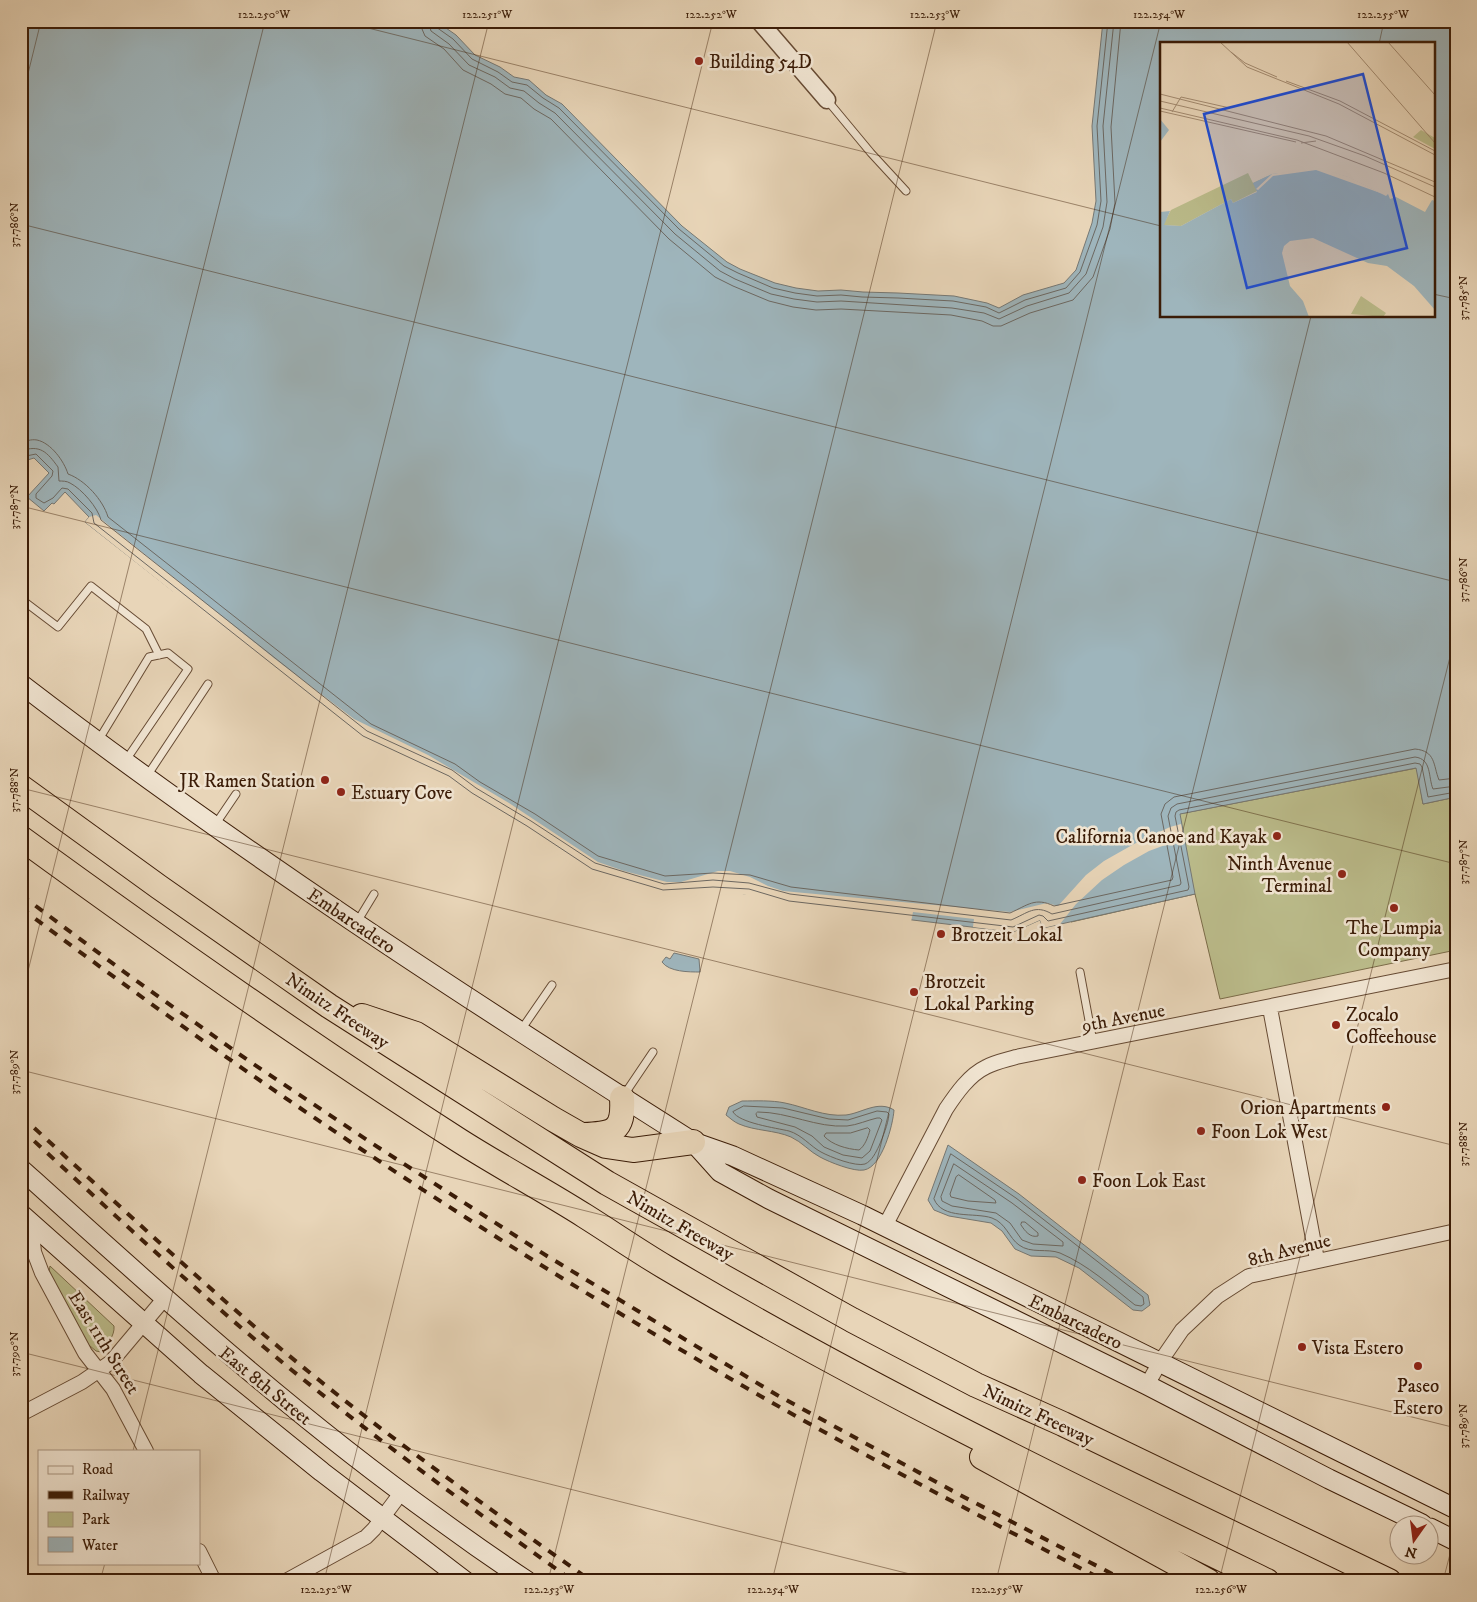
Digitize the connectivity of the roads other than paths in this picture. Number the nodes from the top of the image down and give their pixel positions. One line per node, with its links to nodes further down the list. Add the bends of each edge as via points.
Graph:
1 (760, 21): 2 (street)
2 (827, 100): 3 (lane)
3 (906, 191)
4 (21, 600): 5 (lane, via 58,627 91,586 146,629)
5 (158, 655): 8 (lane, via 149,657); 9 (lane, via 168,653 188,669)
6 (21, 684): 8 (main road, Embarcadero)
7 (208, 684): 10 (lane)
8 (98, 740): 9 (main road, Embarcadero)
9 (125, 761): 10 (main road, Embarcadero)
10 (147, 776): 13 (main road, Embarcadero)
11 (21, 787): 20 (highway, Nimitz Freeway)
12 (236, 794): 13 (lane)
13 (215, 826): 16 (main road, Embarcadero)
14 (21, 838): 35 (highway, via 237,992 448,1133 664,1266)
15 (374, 894): 16 (lane)
16 (355, 924): 22 (main road, Embarcadero)
17 (1456, 970): 21 (street, 9th Avenue)
18 (1080, 972): 23 (lane)
19 (552, 985): 22 (lane)
20 (329, 1006): 26 (highway, via 416,1034); 54 (highway, Nimitz Freeway, via 607,1183 852,1320 976,1385)
21 (1270, 1008): 23 (street, 9th Avenue); 32 (street)
22 (520, 1031): 25 (main road, Embarcadero)
23 (1093, 1042): 30 (street, 9th Avenue, via 1016,1057 985,1067 970,1079 946,1109)
24 (653, 1052): 25 (lane)
25 (622, 1098): 26 (highway, via 620,1122 614,1130 606,1135); 27 (main road, Embarcadero)
26 (581, 1135): 27 (highway, via 606,1146 633,1150)
27 (693, 1142): 30 (main road, Embarcadero, via 733,1156); 38 (main road, Embarcadero, via 720,1172 769,1199)
28 (21, 1169): 33 (main road, East 8th Street)
29 (26, 1218): 34 (main road, East 8th Street); 37 (street, East 11th Street, via 42,1273 85,1353)
30 (885, 1226): 36 (main road, Embarcadero)
31 (1456, 1231): 32 (street, 8th Avenue)
32 (1317, 1260): 36 (street, 8th Avenue, via 1249,1276 1218,1296 1182,1330)
33 (164, 1299): 34 (street); 41 (main road, East 8th Street, via 278,1396)
34 (143, 1323): 37 (street, via 110,1362); 44 (main road, East 8th Street, via 258,1421)
35 (820, 1354): 52 (highway, via 968,1449); 53 (highway, via 1003,1450)
36 (1160, 1362): 38 (street, 8th Avenue); 42 (main road, Embarcadero)
37 (98, 1370): 39 (street); 40 (street, East 11th Street, via 113,1390)
38 (1147, 1385): 43 (main road, Embarcadero)
39 (21, 1414)
40 (145, 1450)
41 (401, 1493): 44 (street); 51 (main road, East 8th Street)
42 (1456, 1509)
43 (1402, 1514)
44 (382, 1518): 49 (street, via 366,1537); 50 (main road, East 8th Street)
45 (1440, 1533): 46 (main road)
46 (1456, 1541)
47 (200, 1553): 48 (street)
48 (214, 1581)
49 (286, 1581)
50 (465, 1581)
51 (527, 1581)
52 (1208, 1581)
53 (1267, 1581)
54 (1389, 1581)

